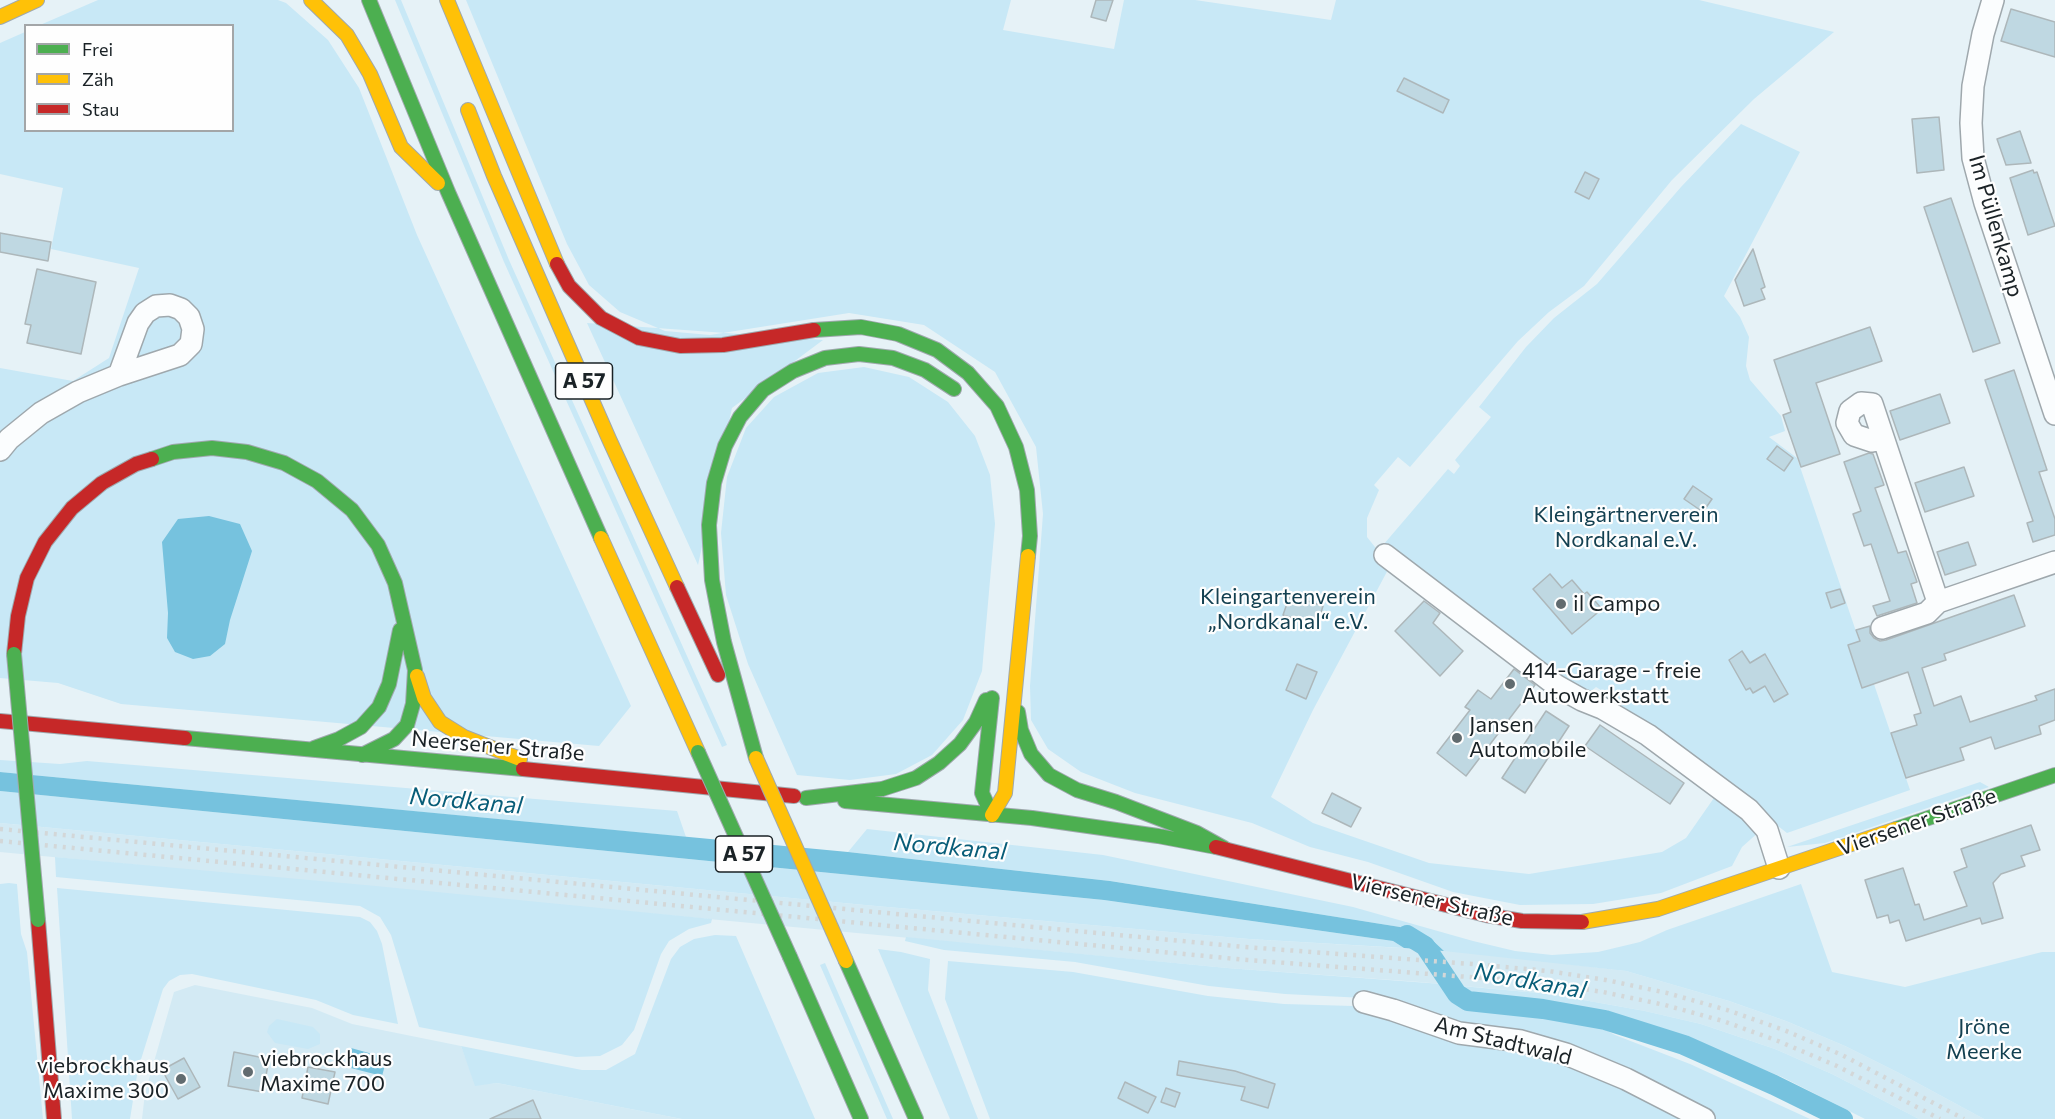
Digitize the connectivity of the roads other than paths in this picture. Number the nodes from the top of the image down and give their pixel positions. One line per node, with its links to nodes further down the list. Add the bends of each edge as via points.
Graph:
1 (38, 0): 6 (main road)
2 (311, 0): 8 (main road, via 347,35 370,74 401,147)
3 (369, 0): 8 (main road, A 57)
4 (447, 0): 20 (main road, via 550,250 569,286 601,318 639,338 680,346 723,345 822,329 861,327 898,334 937,350 968,373 997,406 1017,447 1028,502 1030,536)
5 (1993, 0): 11 (street, Im Püllenkamp, via 1973,86 1973,158)
6 (0, 17)
7 (463, 99): 24 (main road, A 57, via 609,439)
8 (447, 192): 34 (main road, A 57, bridge)
9 (118, 375): 13 (street, via 42,412)
10 (962, 398): 24 (main road, via 925,370 893,358 859,354 825,358 792,371 763,390 740,417 725,446 714,483 712,580 724,642)
11 (2055, 414)
12 (1883, 439): 16 (street)
13 (0, 450)
14 (1385, 555): 31 (street, via 1557,686 1648,735 1749,810 1767,830)
15 (2055, 562): 16 (street)
16 (1938, 602): 18 (street, via 1927,613)
17 (402, 618): 19 (main road); 22 (main road, via 389,684 379,707 361,727 339,740); 33 (main road, bridge, via 395,584 378,545 352,510 317,481 284,463 247,452 213,448 173,452 136,464 102,483 72,508 45,542 27,578 14,654)
18 (1881, 628)
19 (415, 670): 23 (main road, via 407,725 394,740); 25 (main road, via 424,698 440,722 464,737 516,758)
20 (1014, 687): 28 (main road, via 1005,793); 30 (main road, via 1021,730 1031,754 1049,775 1077,790 1197,833)
21 (0, 721): 22 (main road, Neersener Straße)
22 (308, 750): 23 (main road, Neersener Straße)
23 (362, 755): 25 (main road, Neersener Straße)
24 (756, 758): 35 (main road, A 57, bridge)
25 (578, 774): 27 (main road, Neersener Straße)
26 (2055, 775): 31 (main road, Viersener Straße)
27 (806, 798): 28 (main road, Neersener Straße); 28 (main road, via 882,789 916,778 960,744 976,723 993,685 982,793)
28 (992, 814): 29 (main road, Neersener Straße)
29 (1083, 824): 30 (main road, Viersener Straße)
30 (1224, 848): 31 (main road, Viersener Straße, via 1522,921 1583,922 1658,909)
31 (1779, 868)
32 (1364, 1002): 36 (street, Am Stadtwald, via 1459,1034 1521,1041 1566,1054)
33 (54, 1119)
34 (861, 1119)
35 (916, 1119)
36 (1704, 1119)

